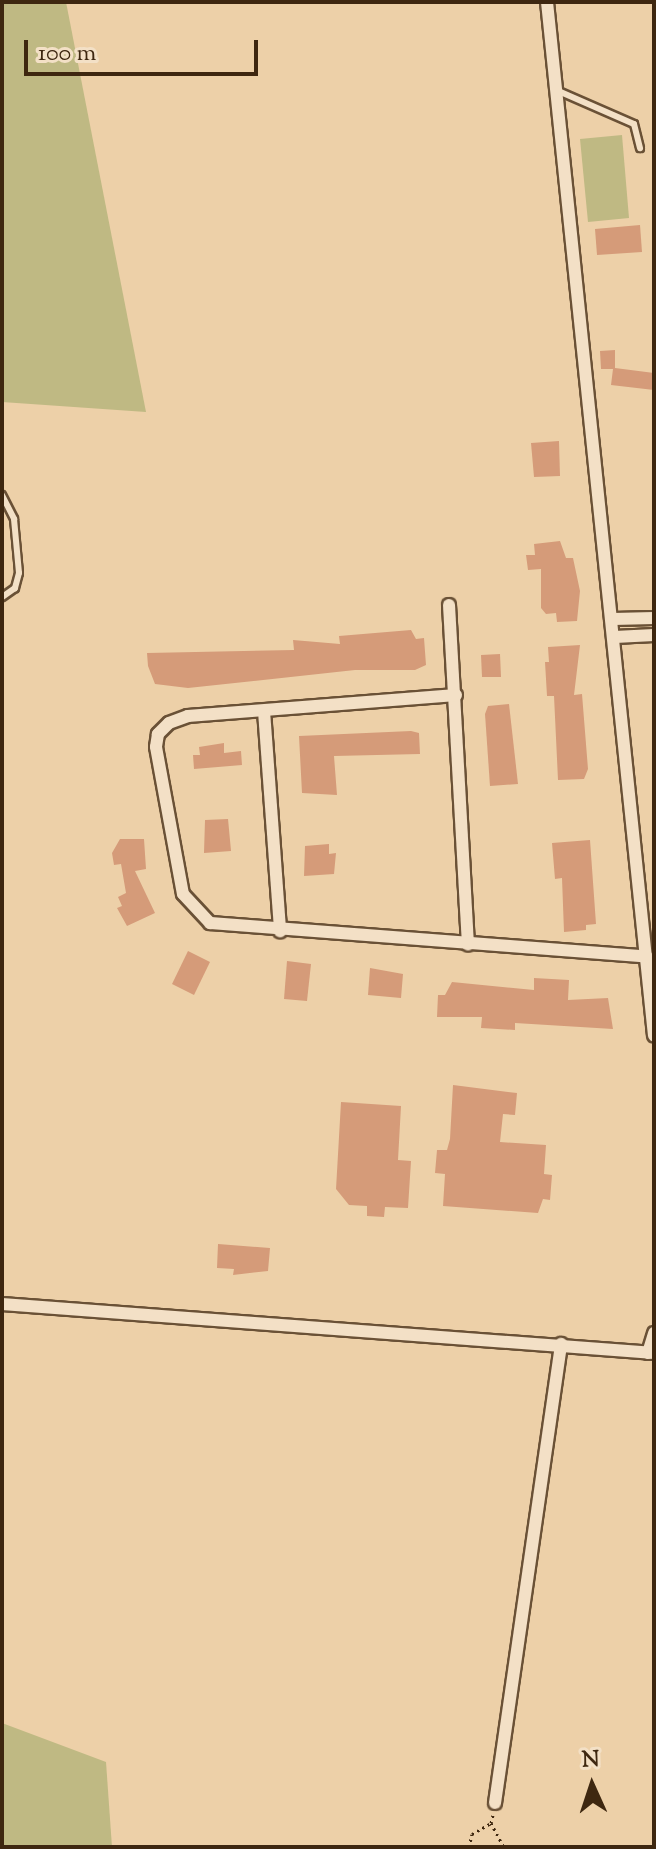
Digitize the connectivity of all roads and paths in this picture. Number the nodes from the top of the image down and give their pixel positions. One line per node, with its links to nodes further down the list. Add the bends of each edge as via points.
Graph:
1 (547, 2): 2 (street)
2 (553, 88): 3 (lane, via 634,124); 8 (street)
3 (640, 148)
4 (2, 495): 5 (lane, via 14,519 19,573 15,588)
5 (2, 597)
6 (449, 605): 11 (street)
7 (654, 618): 8 (street)
8 (613, 619): 10 (street)
9 (654, 635): 10 (street)
10 (615, 637): 15 (street)
11 (456, 695): 12 (street); 14 (street)
12 (264, 711): 13 (street); 13 (street, via 188,716 169,723 158,734 156,747 183,894 210,923)
13 (280, 931): 14 (street)
14 (468, 944): 15 (street)
15 (647, 957): 16 (street)
16 (652, 982): 17 (street)
17 (654, 1035)
18 (2, 1304): 20 (street)
19 (654, 1333): 21 (street)
20 (561, 1344): 21 (street); 22 (street)
21 (651, 1353)
22 (495, 1803): 23 (path)
23 (491, 1823): 24 (path, via 472,1834); 25 (path)
24 (469, 1847)
25 (504, 1847)

